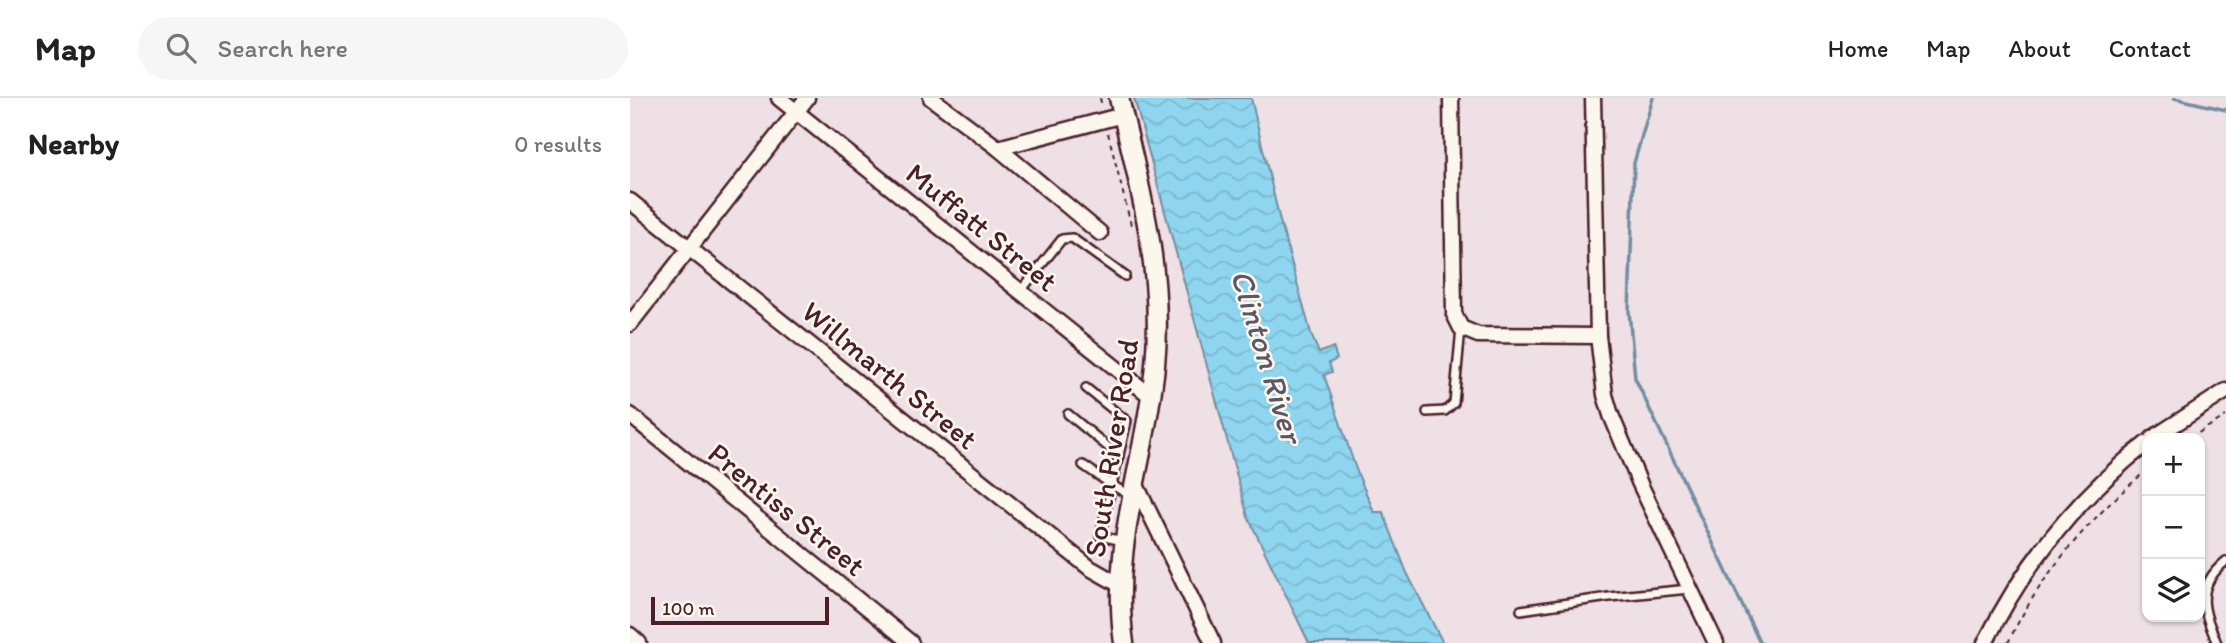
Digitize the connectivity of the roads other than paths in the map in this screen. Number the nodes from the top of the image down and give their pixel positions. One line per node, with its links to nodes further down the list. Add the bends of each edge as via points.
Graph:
1 (779, 98): 7 (street, Muffatt Street)
2 (807, 98): 7 (street)
3 (931, 98): 8 (street)
4 (1451, 98): 15 (street, via 1454,314)
5 (1593, 98): 16 (street)
6 (1116, 111): 8 (street); 19 (street, South River Road, via 1144,204 1155,265 1157,332)
7 (796, 112): 11 (street); 13 (street, Muffatt Street)
8 (998, 148): 10 (street)
9 (630, 201): 11 (street, Willmarth Street)
10 (1100, 233)
11 (689, 248): 14 (street); 31 (street, Willmarth Street, via 1090,568)
12 (1125, 276): 13 (lane, via 1072,238 1062,239)
13 (1020, 292): 19 (street, Muffatt Street)
14 (630, 324)
15 (1461, 328): 16 (street, via 1478,335); 20 (lane, via 1454,403 1445,411)
16 (1598, 336): 32 (street, via 1611,415)
17 (1086, 388): 25 (lane, via 1127,421)
18 (2226, 391): 23 (street)
19 (1152, 397): 28 (street, South River Road)
20 (1427, 412)
21 (1068, 414): 25 (lane)
22 (630, 415): 37 (street, Prentiss Street)
23 (2161, 433)
24 (2142, 447): 40 (street, via 2068,516 2023,576)
25 (1119, 456): 27 (lane)
26 (1083, 466): 27 (lane)
27 (1112, 485): 28 (lane); 29 (lane, via 1100,536)
28 (1133, 490): 29 (street, South River Road); 38 (street)
29 (1123, 541): 31 (street, South River Road)
30 (2226, 561): 41 (lane, via 2207,582 2203,597)
31 (1120, 585): 35 (street, South River Road)
32 (1690, 589): 33 (lane); 39 (street)
33 (1521, 610)
34 (630, 635): 36 (street)
35 (1120, 640)
36 (639, 643)
37 (911, 643)
38 (1213, 643)
39 (1716, 643)
40 (1985, 643)
41 (2217, 643)

